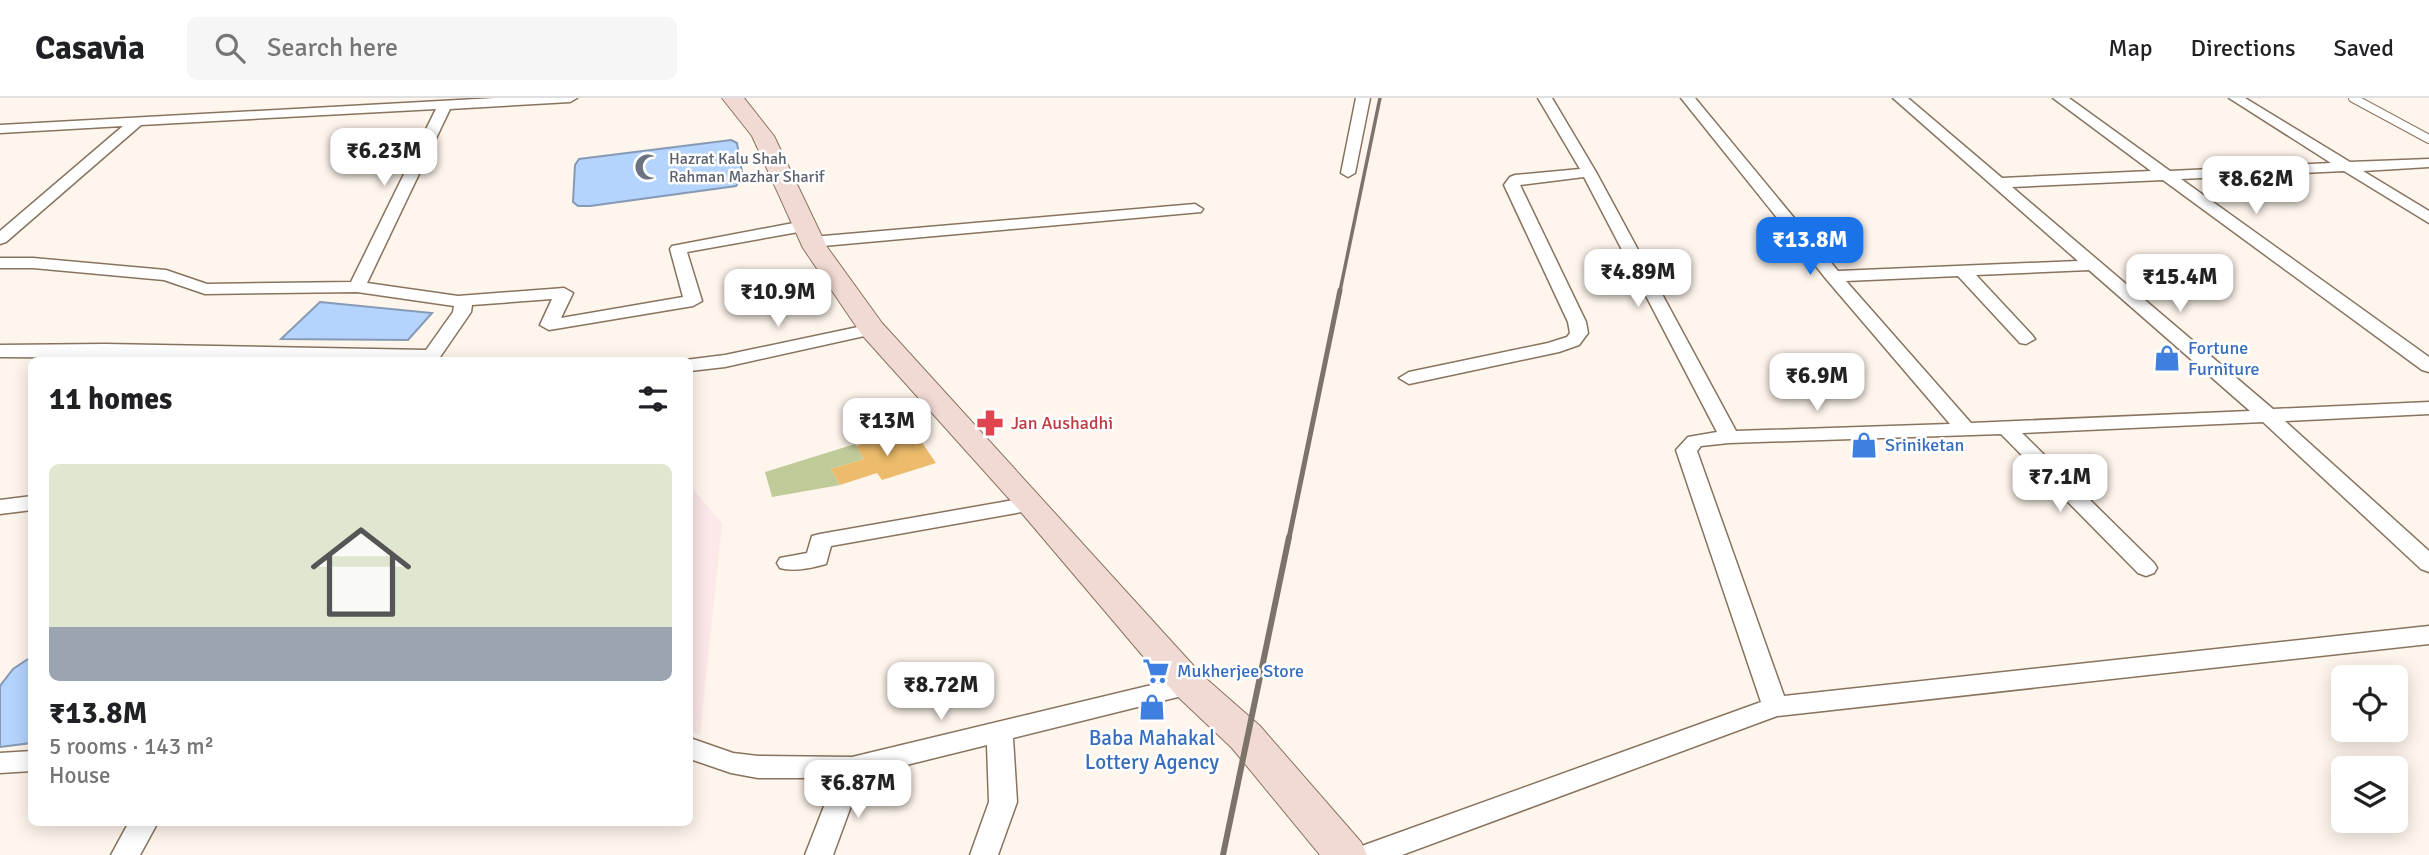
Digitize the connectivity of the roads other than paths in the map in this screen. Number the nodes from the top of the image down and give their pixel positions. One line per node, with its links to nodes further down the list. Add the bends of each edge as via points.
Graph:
1 (570, 98): 10 (street)
2 (732, 98): 22 (street, via 763,136)
3 (1363, 98): 16 (street)
4 (1545, 98): 17 (street)
5 (1688, 98): 27 (street)
6 (1900, 98): 19 (street)
7 (2060, 98): 18 (street)
8 (2236, 98): 15 (street)
9 (2353, 98): 13 (lane)
10 (445, 104): 11 (street); 28 (street)
11 (137, 122): 12 (street); 23 (street)
12 (0, 129)
13 (2429, 139)
14 (2429, 163): 15 (street)
15 (2347, 166): 18 (street); 21 (street)
16 (1348, 173)
17 (1589, 173): 37 (street, via 1527,177 1512,185 1577,321 1579,333 1573,341); 42 (street)
18 (2169, 175): 19 (street); 36 (street)
19 (1998, 183): 25 (street)
20 (1195, 209): 22 (street)
21 (2429, 218)
22 (808, 234): 29 (street, via 678,249 693,300 549,325 564,293); 30 (street)
23 (0, 239)
24 (0, 263): 28 (street, via 166,275 205,289)
25 (2093, 265): 26 (street); 39 (street)
26 (1962, 270): 27 (street); 31 (street)
27 (1833, 276): 41 (street)
28 (357, 287): 29 (street)
29 (458, 301): 34 (street, via 462,312)
30 (872, 329): 35 (street); 44 (street)
31 (2026, 339)
32 (0, 351): 33 (street)
33 (389, 357)
34 (431, 357)
35 (693, 365)
36 (2429, 366)
37 (1409, 378)
38 (2429, 408): 39 (street)
39 (2266, 414): 40 (street); 47 (street)
40 (2006, 428): 41 (street); 48 (street)
41 (1965, 429): 42 (street)
42 (1729, 437): 51 (street, via 1695,441 1686,450)
43 (28, 504): 45 (street)
44 (1031, 504): 46 (street, via 820,541 818,559); 50 (street)
45 (0, 507)
46 (788, 562)
47 (2429, 564)
48 (2146, 568)
49 (2429, 635): 51 (street)
50 (1189, 685): 52 (street); 61 (street, via 1246,737)
51 (1775, 707): 62 (street)
52 (1000, 732): 56 (street); 60 (street, via 1003,802)
53 (693, 749): 56 (street, via 758,767)
54 (28, 761): 55 (street)
55 (0, 763)
56 (852, 768): 59 (street)
57 (142, 826): 58 (street)
58 (125, 855)
59 (820, 855)
60 (984, 855)
61 (1346, 855)
62 (1369, 855)

